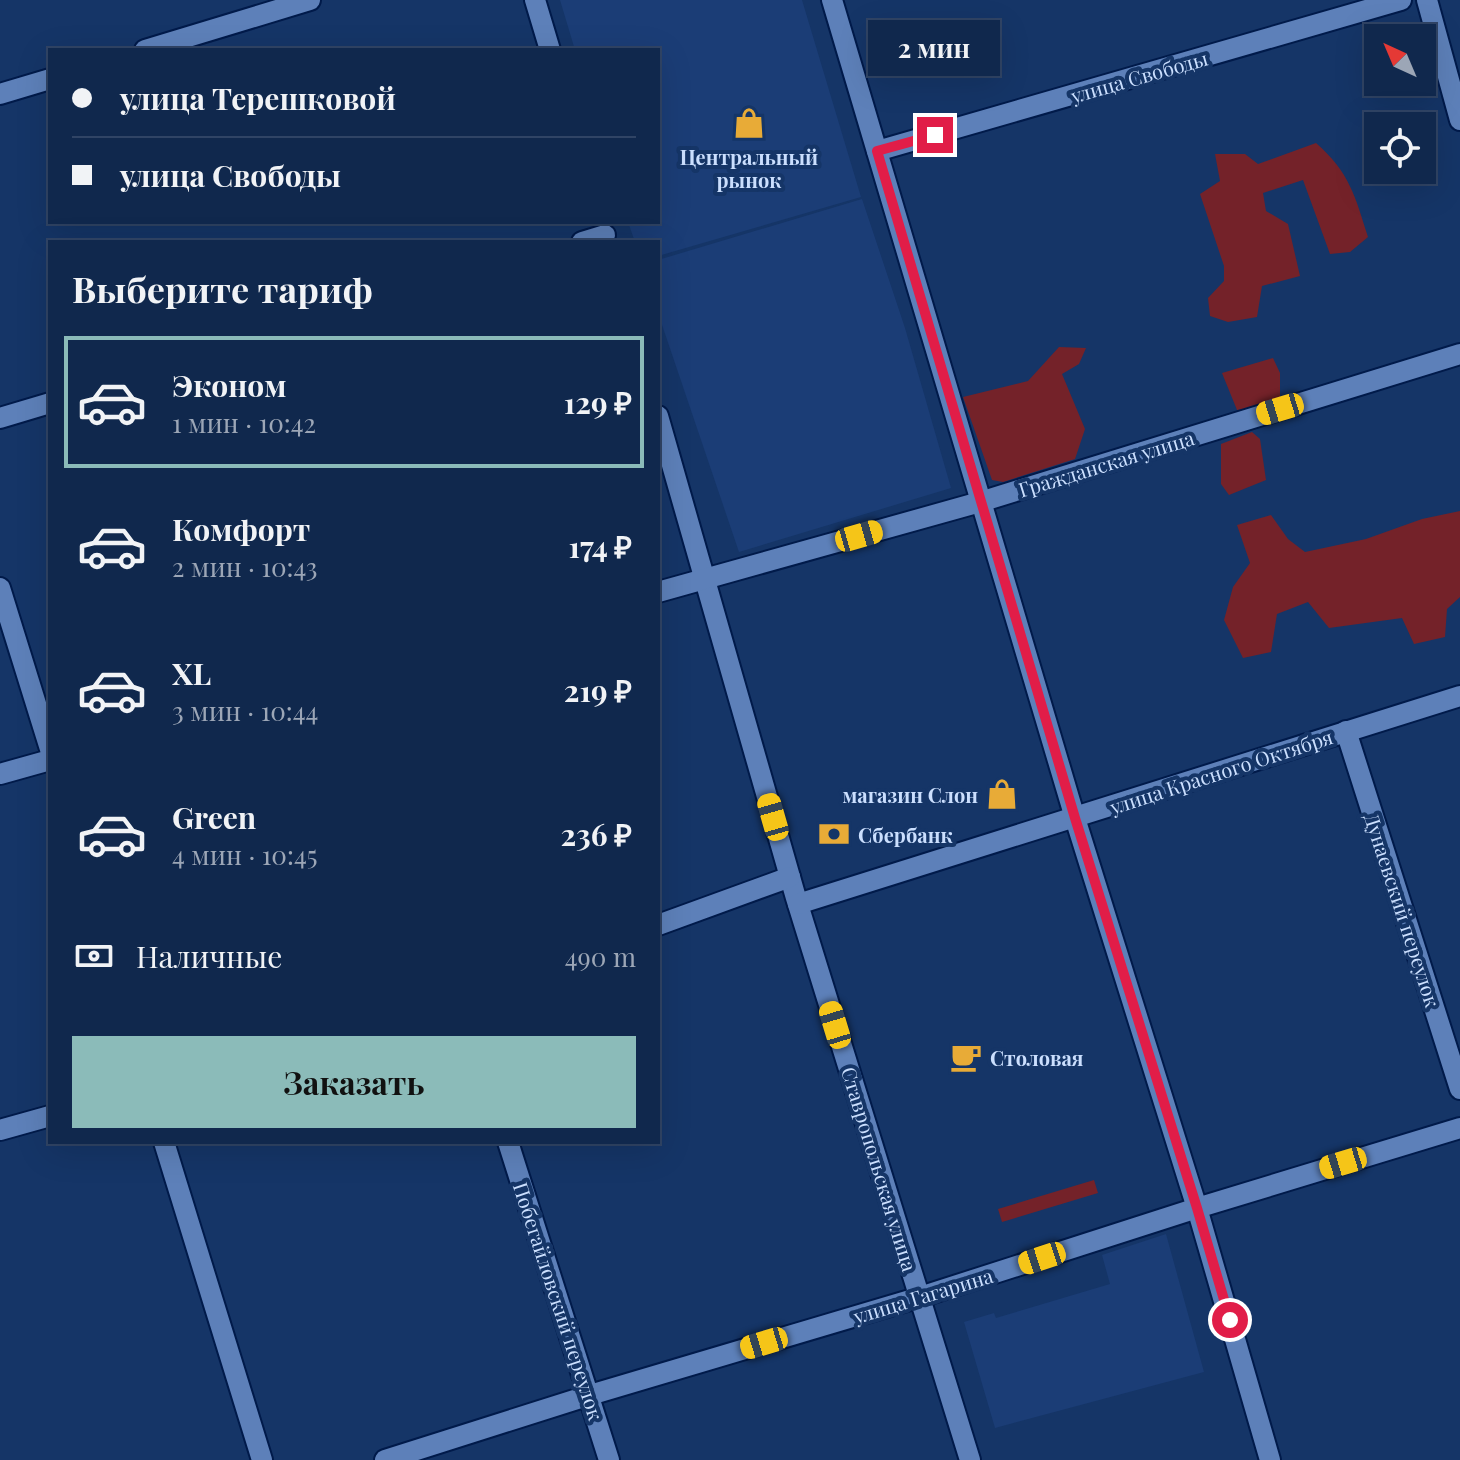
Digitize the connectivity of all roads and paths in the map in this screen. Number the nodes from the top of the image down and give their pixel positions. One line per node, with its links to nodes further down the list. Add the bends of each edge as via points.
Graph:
1 (310, 0): 6 (street)
2 (535, 0): 7 (street)
3 (832, 0): 11 (street)
4 (1401, 0): 11 (street, улица Свободы)
5 (1427, 0): 10 (street)
6 (152, 48)
7 (549, 48)
8 (48, 80): 9 (street)
9 (0, 94)
10 (1460, 120)
11 (877, 151): 16 (street)
12 (1460, 354): 16 (street, Гражданская улица)
13 (48, 404): 14 (street)
14 (0, 418)
15 (660, 423): 17 (street, Ставропольская улица)
16 (980, 502): 17 (street, Гражданская улица); 25 (street)
17 (706, 579): 19 (street, Гражданская улица); 26 (street, Ставропольская улица)
18 (0, 588): 22 (street)
19 (660, 591)
20 (1460, 696): 21 (street, улица Красного Октября)
21 (1346, 731): 25 (street, улица Красного Октября); 29 (street, Дунаевский переулок)
22 (48, 743)
23 (48, 761): 24 (street)
24 (0, 774)
25 (1075, 818): 27 (street, улица Красного Октября); 35 (street)
26 (790, 877): 27 (street, Ставропольская улица); 28 (street)
27 (798, 904): 36 (street, Ставропольская улица)
28 (660, 924)
29 (1460, 1089)
30 (48, 1117): 32 (street)
31 (1460, 1128): 35 (street, улица Гагарина)
32 (0, 1130)
33 (165, 1144): 38 (street)
34 (509, 1144): 37 (street, Побегайловский переулок)
35 (1197, 1208): 36 (street, улица Гагарина); 42 (street)
36 (920, 1297): 37 (street, улица Гагарина); 41 (street, Ставропольская улица)
37 (590, 1395): 39 (street, улица Гагарина); 40 (street, Побегайловский переулок)
38 (262, 1460)
39 (385, 1460)
40 (609, 1460)
41 (970, 1460)
42 (1270, 1460)

